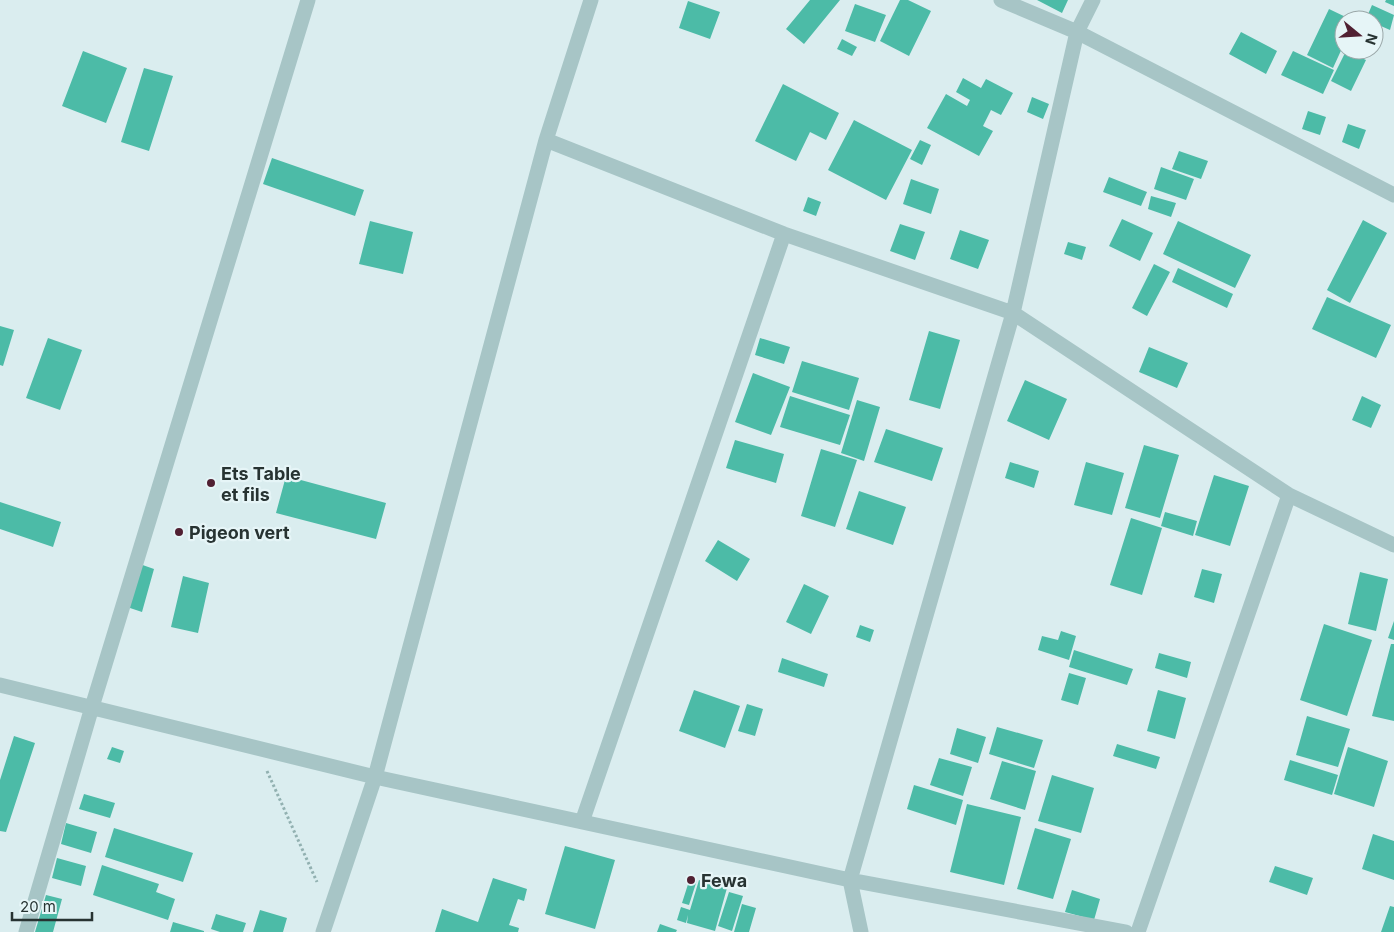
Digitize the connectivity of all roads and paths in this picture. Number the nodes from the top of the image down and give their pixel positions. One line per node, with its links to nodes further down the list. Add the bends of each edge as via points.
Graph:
1 (308, 0): 13 (street)
2 (591, 0): 6 (street)
3 (1001, 0): 5 (street)
4 (1093, 0): 5 (street)
5 (1076, 32): 7 (street); 9 (street)
6 (546, 140): 8 (street); 15 (street)
7 (1394, 195)
8 (784, 234): 9 (street); 16 (street)
9 (1012, 313): 10 (street); 17 (street)
10 (1289, 495): 11 (street); 23 (street)
11 (1394, 546)
12 (0, 685): 13 (street)
13 (92, 707): 14 (street); 19 (street)
14 (256, 748): 15 (street); 18 (path)
15 (375, 777): 16 (street); 18 (street)
16 (582, 822): 17 (street)
17 (850, 880): 21 (street); 22 (street)
18 (330, 909): 20 (street)
19 (26, 932)
20 (323, 932)
21 (862, 932)
22 (1126, 932)
23 (1138, 932)

